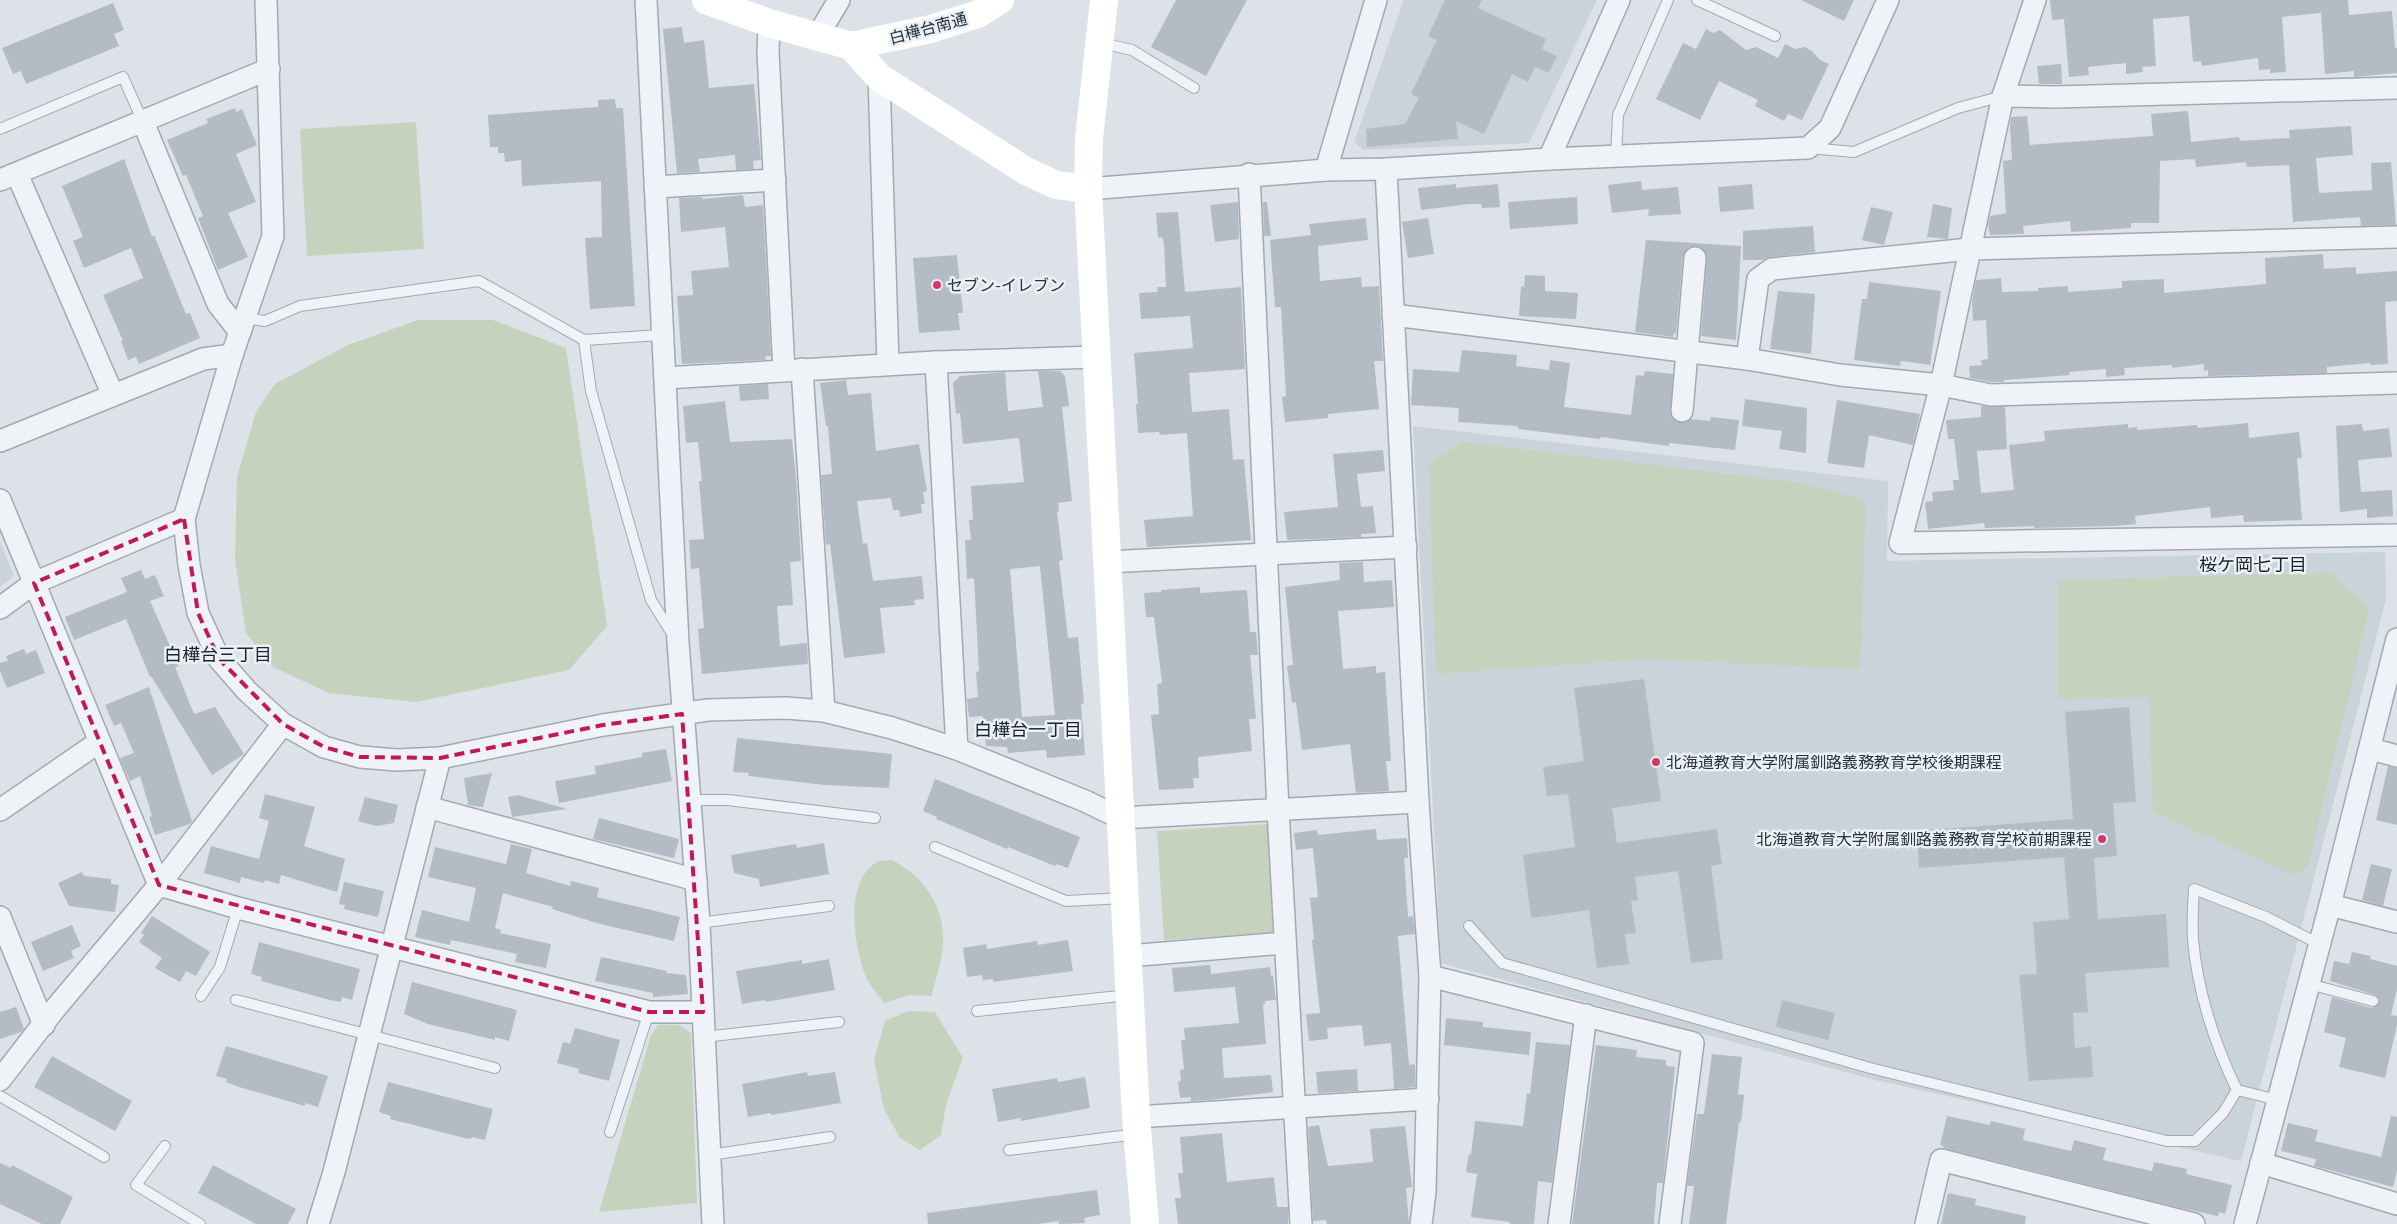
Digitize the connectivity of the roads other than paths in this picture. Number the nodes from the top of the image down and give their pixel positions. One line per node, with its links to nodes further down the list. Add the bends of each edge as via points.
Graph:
1 (266, 0): 18 (street)
2 (646, 0): 33 (street)
3 (839, 0): 15 (street)
4 (1000, 0): 17 (street, 白樺台南通, via 978,14 932,29)
5 (1104, 0): 16 (street)
6 (1376, 0): 29 (street)
7 (1619, 0): 27 (street)
8 (1668, 0): 26 (lane, via 1618,115)
9 (1697, 0): 14 (lane)
10 (1888, 0): 25 (street, via 1830,128)
11 (2035, 0): 22 (street)
12 (716, 2): 13 (street)
13 (769, 23): 15 (street); 32 (street)
14 (1775, 36)
15 (817, 37): 17 (street)
16 (1099, 43): 20 (lane, via 1132,50); 34 (street, via 1089,139)
17 (851, 46): 19 (street)
18 (269, 69): 23 (street); 39 (street, via 273,236)
19 (878, 76): 34 (street, via 1026,171 1056,185); 47 (street)
20 (1194, 88)
21 (2397, 88): 22 (street)
22 (2003, 96): 25 (lane, via 1958,108 1854,152); 36 (street)
23 (143, 122): 24 (lane, via 123,77); 31 (street); 39 (street, via 218,304)
24 (0, 128)
25 (1808, 148): 26 (street)
26 (1616, 156): 27 (street)
27 (1549, 159): 28 (street)
28 (1386, 169): 29 (street); 38 (street)
29 (1326, 170): 30 (street)
30 (1249, 174): 34 (street); 59 (street)
31 (8, 177): 52 (street)
32 (775, 180): 33 (street); 48 (street)
33 (655, 187): 40 (street)
34 (1088, 189): 44 (street)
35 (2397, 237): 36 (street)
36 (1970, 249): 45 (street, via 1772,269 1758,279); 51 (street)
37 (1695, 258): 42 (street)
38 (1393, 315): 42 (street); 58 (street)
39 (243, 325): 41 (lane, via 265,321 300,306 479,281); 43 (street)
40 (661, 335): 41 (lane); 49 (street)
41 (584, 340): 64 (lane, via 591,391 651,600)
42 (1686, 352): 45 (street); 53 (street)
43 (232, 355): 52 (street, via 203,360); 56 (street)
44 (1096, 357): 46 (street); 60 (street)
45 (1747, 359): 51 (street, via 1840,375)
46 (936, 362): 47 (street); 69 (street)
47 (888, 364): 48 (street)
48 (793, 370): 49 (street); 65 (street)
49 (665, 378): 64 (street)
50 (2397, 383): 51 (street, via 1991,395)
51 (1942, 386): 57 (street, via 1900,543)
52 (112, 395): 54 (street)
53 (1682, 410)
54 (0, 441)
55 (0, 500): 61 (street)
56 (184, 519): 61 (street); 67 (street, via 188,565 198,613 219,659 247,692)
57 (2397, 534)
58 (1406, 547): 59 (street); 74 (street)
59 (1267, 553): 60 (street); 77 (street)
60 (1106, 562): 79 (street)
61 (34, 583): 62 (street); 68 (street)
62 (0, 608)
63 (2397, 639): 70 (street)
64 (678, 642): 66 (street)
65 (824, 712): 66 (street, via 786,708); 69 (street, via 892,728)
66 (682, 714): 72 (street, via 603,725); 73 (street)
67 (283, 724): 72 (street, via 324,747 360,757 396,760); 82 (street)
68 (99, 742): 76 (street); 82 (street)
69 (956, 749): 79 (street)
70 (2371, 749): 71 (street); 84 (street)
71 (2397, 756)
72 (440, 758): 75 (street)
73 (690, 800): 78 (lane, via 728,800); 81 (street)
74 (1418, 802): 77 (street); 95 (street)
75 (427, 807): 81 (street); 93 (street)
76 (0, 810)
77 (1278, 810): 79 (street); 91 (street)
78 (875, 818)
79 (1120, 818): 83 (street)
80 (935, 847): 83 (lane, via 1066,901)
81 (696, 880): 89 (street)
82 (159, 885): 86 (street); 106 (street)
83 (1124, 898): 94 (street)
84 (2330, 904): 88 (street); 92 (street)
85 (829, 906): 89 (lane)
86 (238, 908): 93 (street); 98 (lane, via 220,967)
87 (0, 917): 106 (street)
88 (2397, 922)
89 (699, 924): 103 (street)
90 (1469, 926): 111 (lane, via 1502,964 1870,1068 2167,1141 2194,1141 2223,1113)
91 (1285, 944): 94 (street); 115 (street)
92 (2319, 944): 96 (street); 111 (lane, via 2266,917 2194,889 2193,938 2197,969 2225,1065)
93 (391, 946): 102 (street); 107 (street)
94 (1128, 956): 97 (street)
95 (1430, 976): 104 (street); 113 (street)
96 (2308, 984): 100 (lane); 114 (street)
97 (1130, 995): 101 (lane); 116 (street)
98 (201, 996)
99 (236, 1000): 107 (lane)
100 (2373, 1001)
101 (977, 1011)
102 (649, 1012): 103 (street); 117 (lane)
103 (703, 1012): 108 (street)
104 (1586, 1016): 131 (street); 132 (street, via 1694,1043)
105 (839, 1022): 108 (lane)
106 (44, 1025): 110 (street)
107 (368, 1034): 109 (lane); 126 (street)
108 (704, 1037): 121 (street)
109 (495, 1068)
110 (0, 1080)
111 (2237, 1090): 114 (lane)
112 (0, 1096): 122 (lane)
113 (1428, 1099): 115 (street); 130 (street)
114 (2278, 1100): 123 (street)
115 (1294, 1108): 116 (street); 129 (street)
116 (1136, 1126): 120 (lane); 128 (street)
117 (610, 1132)
118 (830, 1137): 121 (lane)
119 (165, 1146): 125 (lane, via 136,1185)
120 (1009, 1150)
121 (710, 1155): 127 (street)
122 (104, 1157)
123 (2261, 1163): 124 (street); 135 (street)
124 (2397, 1204)
125 (200, 1224)
126 (318, 1224)
127 (713, 1224)
128 (1145, 1224)
129 (1301, 1224)
130 (1421, 1224)
131 (1559, 1224)
132 (1670, 1224)
133 (1926, 1224): 134 (street, via 1941,1160)
134 (2194, 1224)
135 (2245, 1224)

